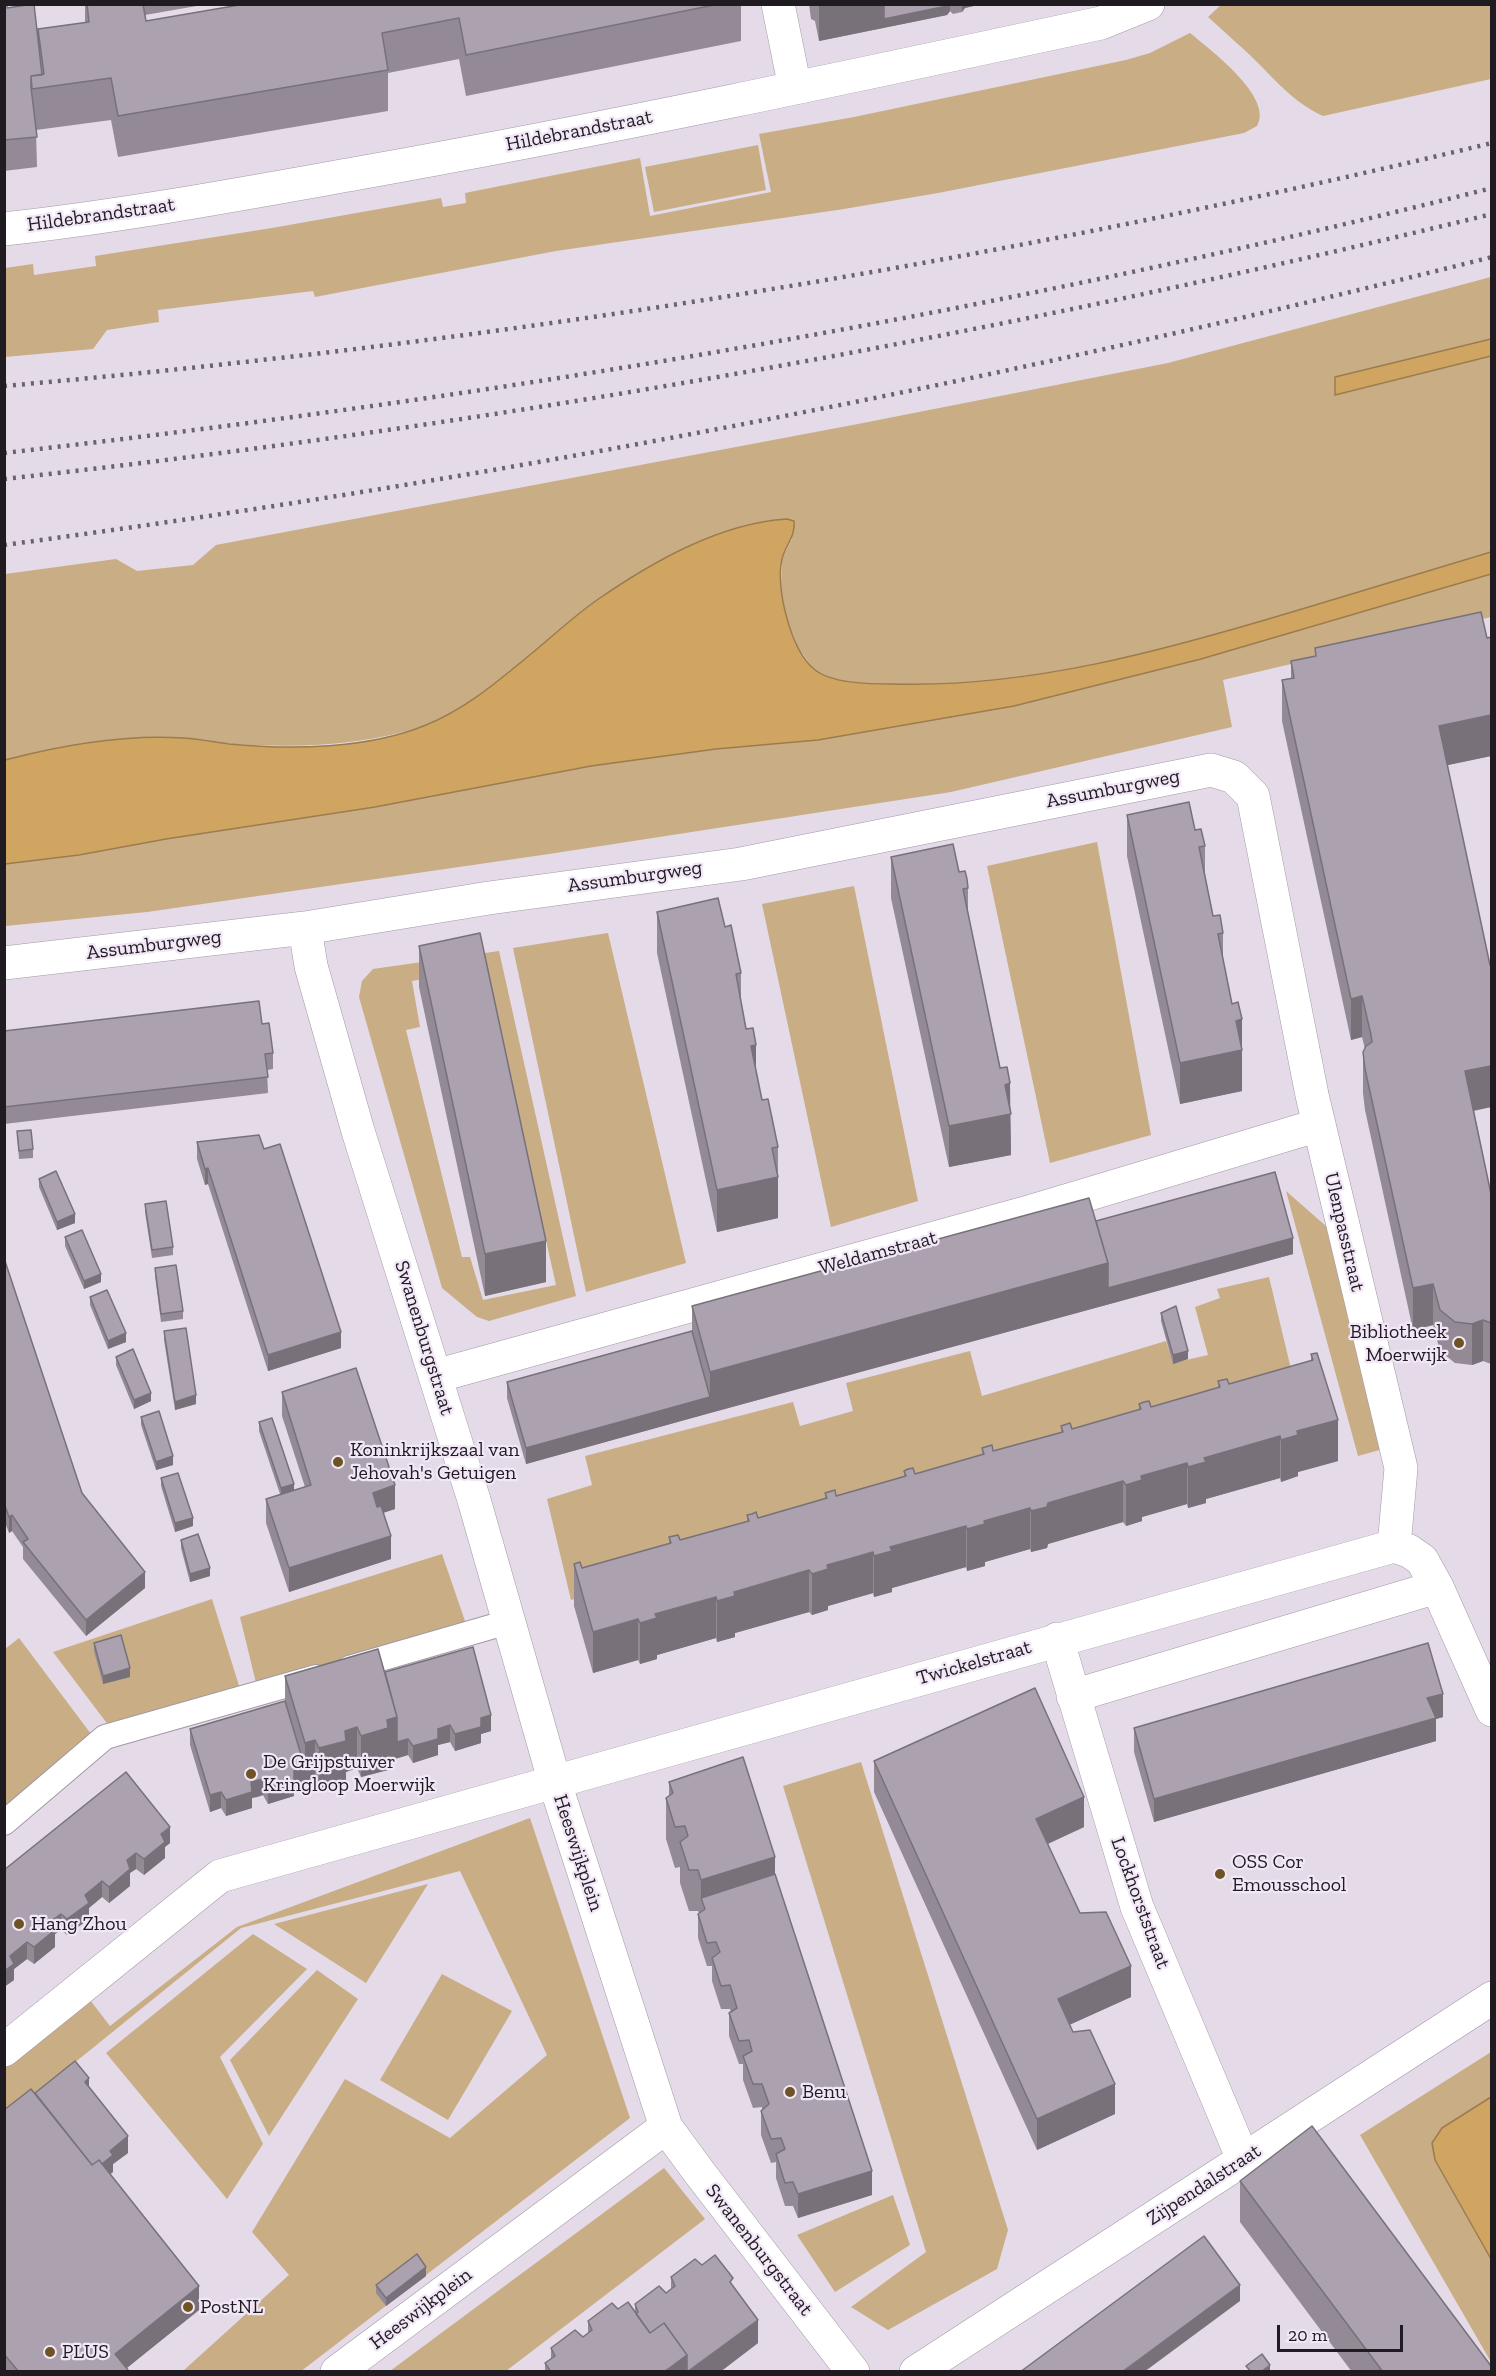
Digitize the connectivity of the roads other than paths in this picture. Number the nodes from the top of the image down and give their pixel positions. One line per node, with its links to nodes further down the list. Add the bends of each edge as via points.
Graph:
1 (778, 4): 3 (street)
2 (1148, 4): 3 (street, Hildebrandstraat, via 1101,22)
3 (795, 88): 4 (street, Hildebrandstraat, via 452,157 187,203)
4 (4, 229)
5 (1253, 796): 6 (street, Assumburgweg, via 1234,777 1211,770 741,864); 8 (street, Ulenpasstraat)
6 (305, 928): 7 (street, Assumburgweg); 9 (street, Swanenburgstraat, via 311,966 352,1109)
7 (4, 963)
8 (1319, 1125): 9 (street, Weldamstraat, via 1029,1212); 10 (street, Ulenpasstraat, via 1401,1468)
9 (436, 1376): 12 (street, Swanenburgstraat)
10 (1394, 1546): 11 (street, via 1422,1560); 13 (street, Twickelstraat)
11 (1437, 1587): 14 (street); 15 (street)
12 (508, 1622): 16 (street, Swanenburgstraat); 17 (lane, via 105,1737)
13 (1057, 1639): 14 (street, Lockhorststraat); 16 (street, Twickelstraat)
14 (1073, 1696): 21 (street, Lockhorststraat, via 1137,1907)
15 (1491, 1710)
16 (555, 1783): 19 (street, Heeswijkplein, via 220,1876); 20 (street, Heeswijkplein)
17 (4, 1823)
18 (1491, 1998): 21 (street, Zijpendalstraat)
19 (4, 2050)
20 (666, 2127): 22 (street, Heeswijkplein); 23 (street, Swanenburgstraat)
21 (1243, 2159): 24 (street, Zijpendalstraat)
22 (337, 2372)
23 (853, 2372)
24 (916, 2372)

